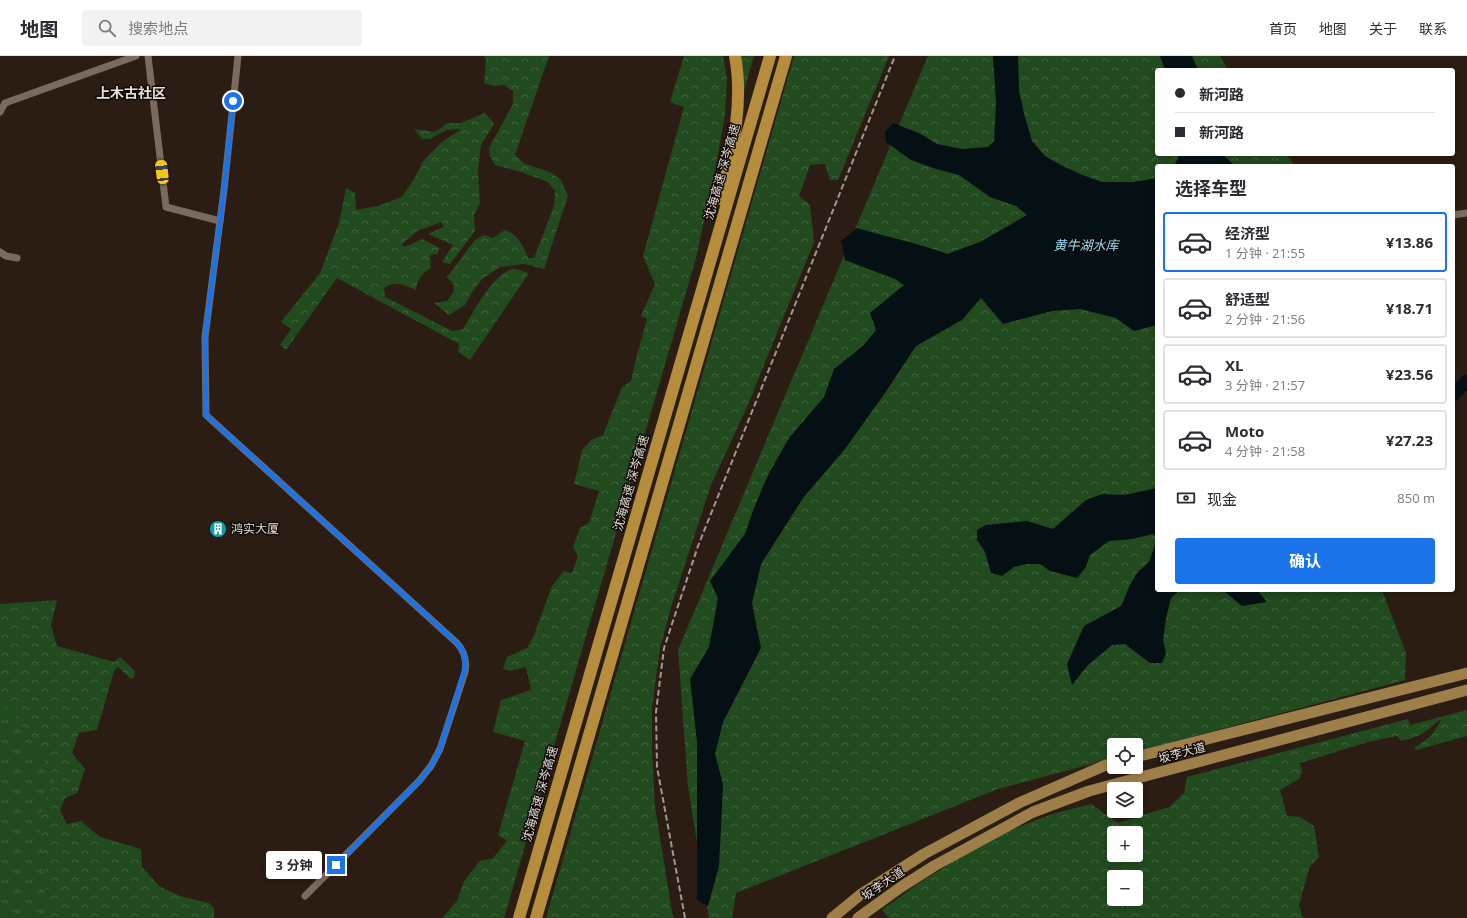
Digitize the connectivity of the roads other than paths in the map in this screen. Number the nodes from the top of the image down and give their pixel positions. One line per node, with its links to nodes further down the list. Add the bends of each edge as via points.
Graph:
1 (136, 56): 7 (street, via 5,103)
2 (148, 56): 10 (street, via 166,208)
3 (238, 56): 10 (street)
4 (735, 56): 13 (highway, via 739,88 731,152)
5 (770, 56): 13 (highway, 沈海高速 深岑高速)
6 (786, 56): 20 (highway)
7 (0, 112)
8 (1467, 213): 9 (street)
9 (1455, 215)
10 (220, 221): 18 (street, via 205,336 206,415 457,643 466,661 444,739 431,766)
11 (0, 252): 12 (street)
12 (18, 258)
13 (683, 356): 19 (highway, 沈海高速 深岑高速)
14 (1467, 673): 16 (main road, 坂李大道)
15 (1467, 690): 22 (main road, 坂李大道, via 1089,791 1047,806 934,866)
16 (1143, 755)
17 (1107, 765): 21 (main road, 坂李大道, via 1021,802 931,850 860,895)
18 (305, 896)
19 (519, 918)
20 (536, 918)
21 (832, 918)
22 (858, 918)

